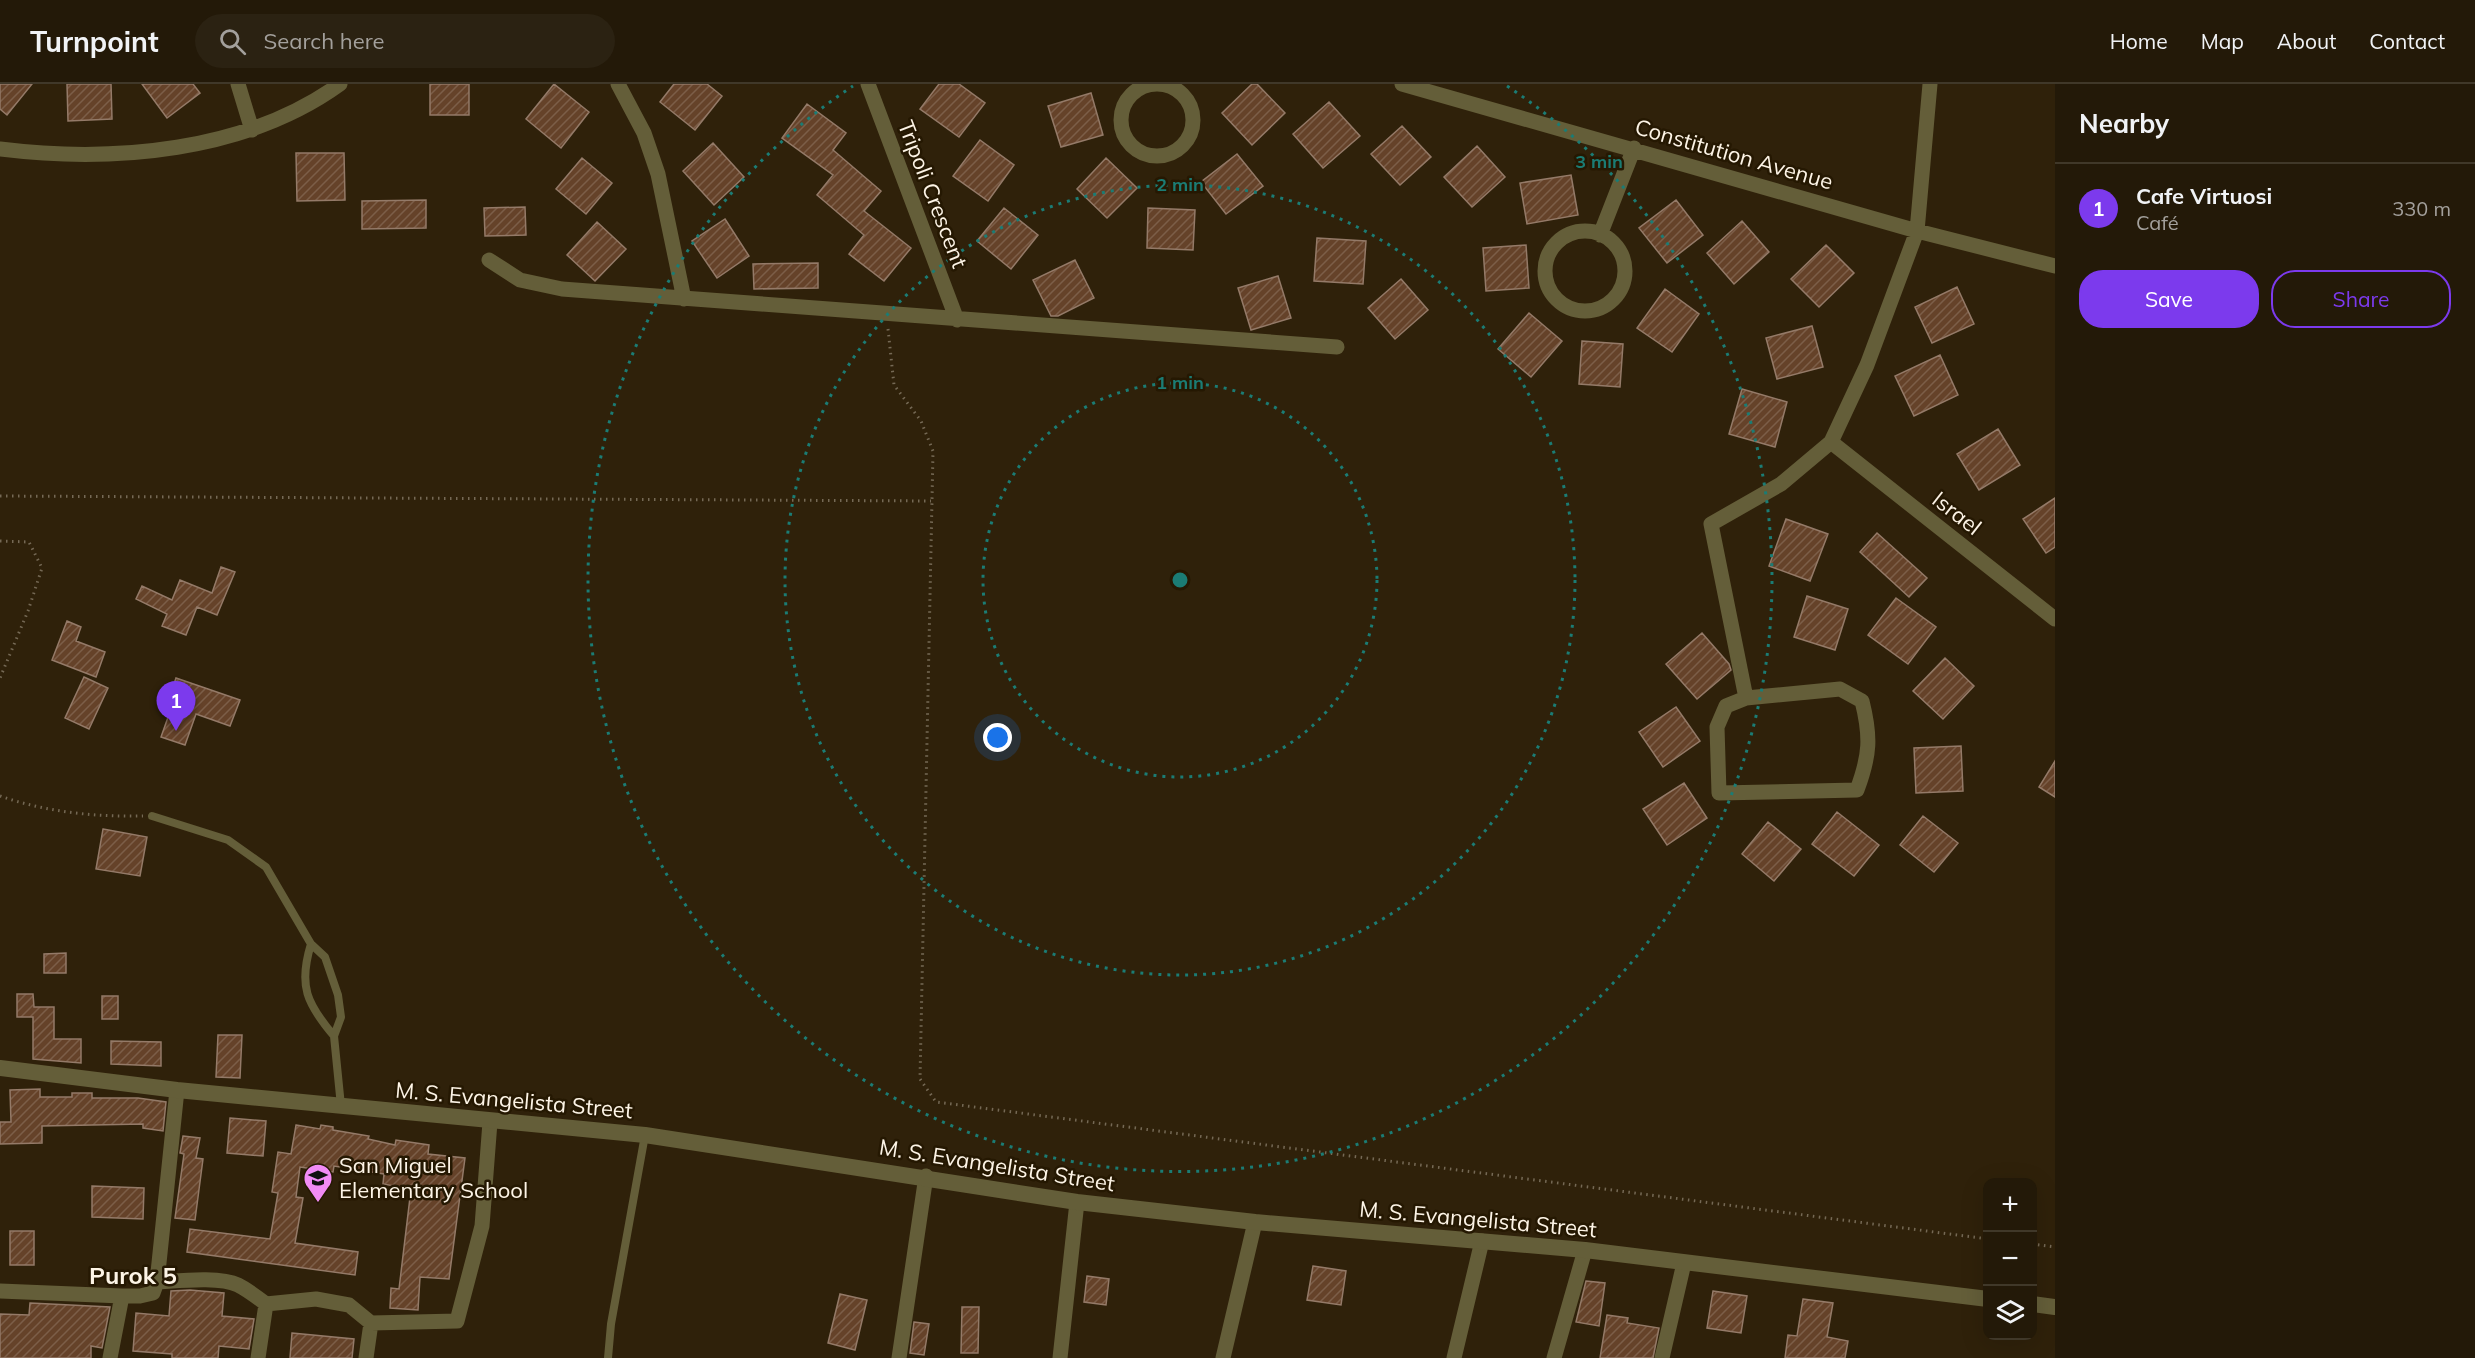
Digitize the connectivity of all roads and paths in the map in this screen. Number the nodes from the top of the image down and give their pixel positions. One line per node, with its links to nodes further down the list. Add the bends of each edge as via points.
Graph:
1 (238, 84): 9 (street)
2 (340, 84): 9 (street, via 324,96)
3 (618, 84): 16 (street, via 644,133 658,174)
4 (868, 84): 18 (street, Tripoli Crescent)
5 (1401, 84): 8 (street, Constitution Avenue)
6 (1930, 84): 12 (street)
7 (1185, 89): 7 (street, via 1193,123 1179,150 1155,156 1132,146 1121,124 1127,100 1136,91 1157,84)
8 (1456, 92): 10 (street, Constitution Avenue)
9 (252, 130): 11 (street, via 163,151 39,154)
10 (1634, 148): 12 (street, Constitution Avenue); 13 (street)
11 (0, 149)
12 (1917, 231): 15 (street, Constitution Avenue); 20 (street, via 1867,365)
13 (1600, 235): 13 (street, via 1621,254 1625,277 1620,290 1600,308 1587,312 1568,308 1548,288 1544,273 1550,252 1577,232)
14 (489, 260): 16 (street, via 520,280 562,289)
15 (2055, 266)
16 (684, 299): 17 (street)
17 (887, 315): 18 (street); 22 (path, via 894,385 921,421 933,451)
18 (957, 320): 19 (street)
19 (1337, 347)
20 (1831, 442): 24 (street, Israel); 26 (street, via 1781,484 1711,524)
21 (0, 496): 22 (path)
22 (932, 501): 39 (path, via 920,1079 936,1102)
23 (0, 541): 25 (path, via 29,542 42,568)
24 (2055, 619)
25 (0, 678)
26 (1746, 698): 26 (street, via 1726,706 1717,727 1719,793 1857,790 1868,760 1869,729 1862,701 1840,689)
27 (0, 796): 28 (path, via 94,817)
28 (152, 816): 29 (lane, via 228,840 266,867)
29 (310, 944): 30 (lane, via 304,966 308,1002); 30 (lane, via 325,957 338,995 341,1017)
30 (334, 1036): 33 (lane)
31 (0, 1068): 32 (street, M. S. Evangelista Street)
32 (177, 1090): 33 (street, M. S. Evangelista Street); 45 (street)
33 (341, 1106): 34 (street, M. S. Evangelista Street)
34 (490, 1122): 35 (street, M. S. Evangelista Street); 52 (street, via 482,1226 457,1321)
35 (645, 1135): 36 (street, M. S. Evangelista Street); 56 (lane)
36 (926, 1176): 37 (street, M. S. Evangelista Street); 57 (street)
37 (1077, 1202): 38 (street, M. S. Evangelista Street); 58 (street)
38 (1255, 1222): 40 (street, M. S. Evangelista Street); 59 (street)
39 (1983, 1238)
40 (1482, 1241): 43 (street, M. S. Evangelista Street); 60 (street)
41 (2037, 1244): 42 (path)
42 (2055, 1246)
43 (1584, 1250): 44 (street, M. S. Evangelista Street); 61 (street)
44 (1684, 1263): 48 (street, M. S. Evangelista Street); 62 (street)
45 (157, 1282): 47 (street, via 153,1293); 49 (street, via 236,1283)
46 (0, 1291): 47 (street)
47 (122, 1296): 53 (street)
48 (1983, 1298)
49 (266, 1304): 52 (street, via 316,1299 338,1302 349,1305); 54 (street)
50 (2037, 1305): 51 (street)
51 (2055, 1307)
52 (371, 1323): 55 (street)
53 (110, 1358)
54 (258, 1358)
55 (366, 1358)
56 (608, 1358)
57 (899, 1358)
58 (1060, 1358)
59 (1223, 1358)
60 (1454, 1358)
61 (1554, 1358)
62 (1662, 1358)

